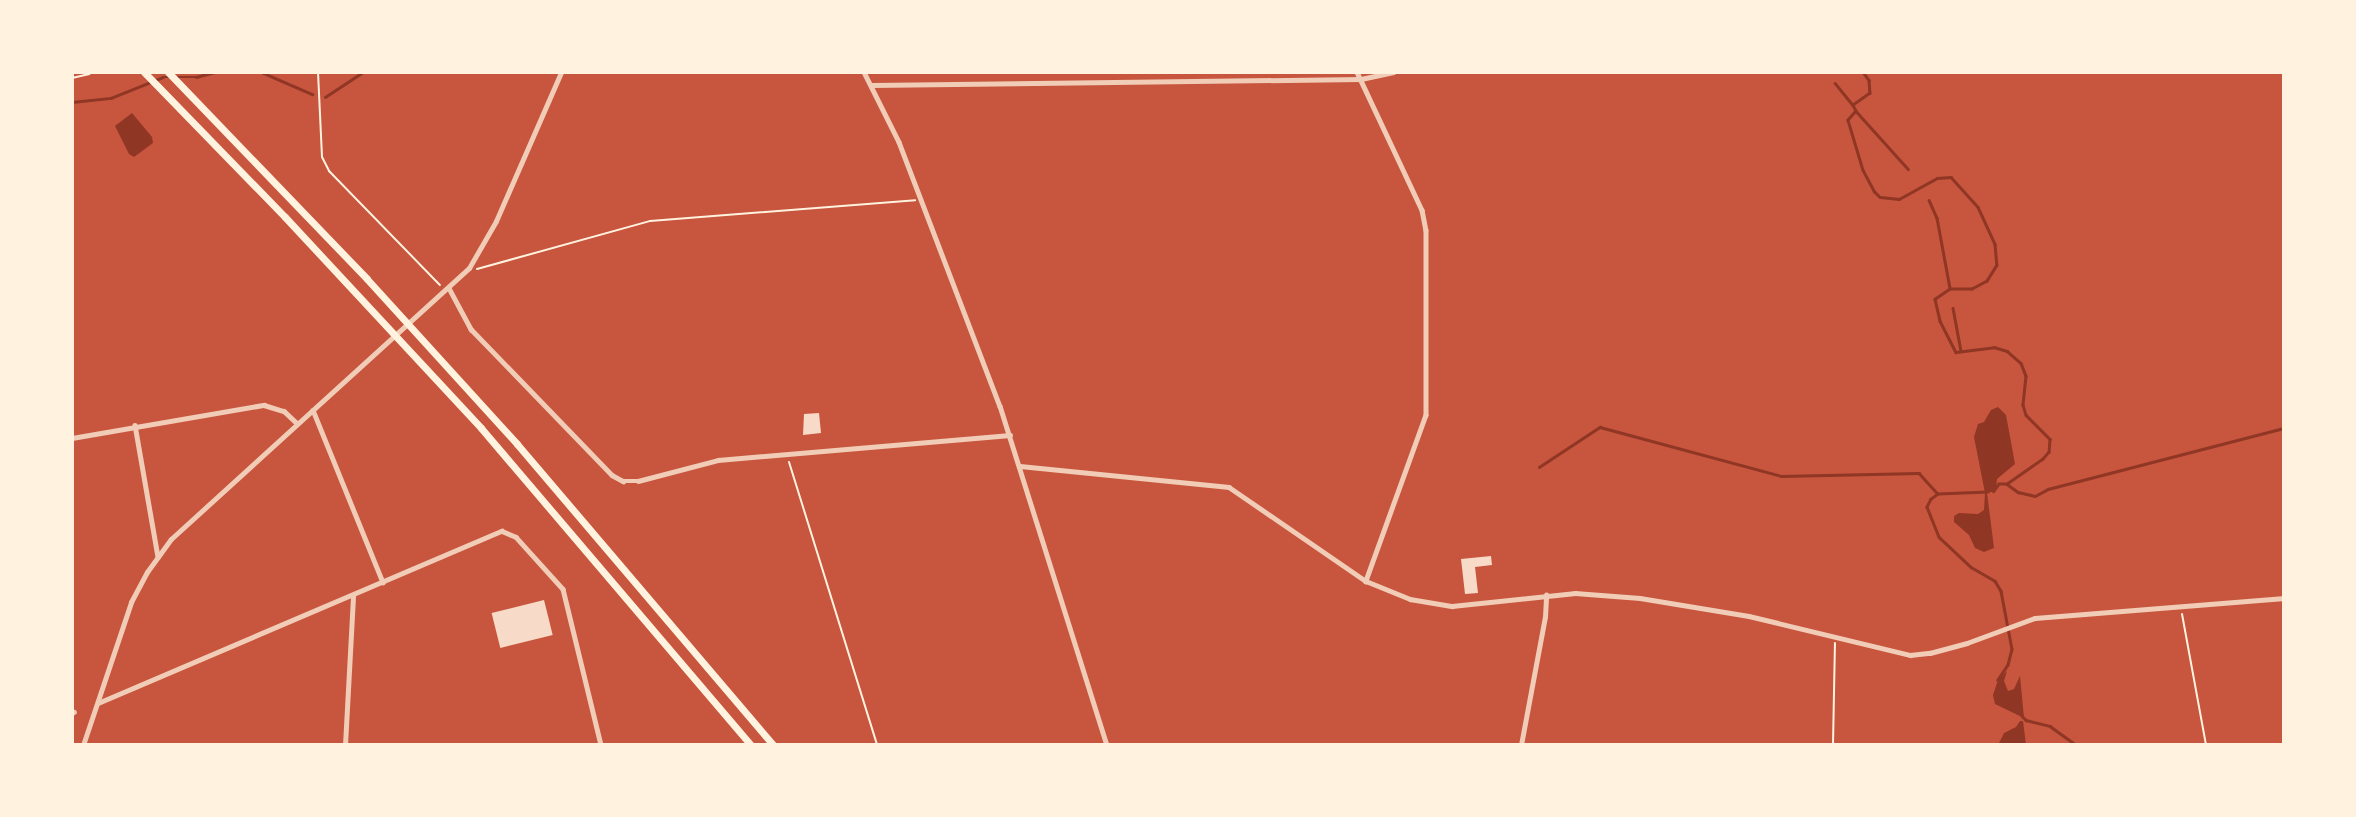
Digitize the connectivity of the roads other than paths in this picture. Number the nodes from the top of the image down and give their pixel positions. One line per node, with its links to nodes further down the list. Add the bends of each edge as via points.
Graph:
1 (144, 72): 26 (highway, via 481,428)
2 (168, 72): 27 (highway, via 359,270 508,434)
3 (561, 72): 9 (street, via 496,221 469,268)
4 (864, 72): 8 (street)
5 (1357, 72): 7 (street)
6 (1392, 72): 7 (street)
7 (1361, 79): 8 (street); 17 (street, via 1422,210 1426,244 1426,415)
8 (872, 85): 13 (street, via 899,142)
9 (447, 289): 10 (street); 13 (street, via 471,329 612,475 623,481 718,460)
10 (313, 410): 11 (street); 18 (street)
11 (297, 423): 12 (street, via 284,411 264,405); 16 (street)
12 (135, 425): 14 (street); 16 (street)
13 (1010, 435): 15 (street)
14 (72, 438)
15 (1020, 466): 17 (street, via 1229,487); 28 (street)
16 (158, 556): 22 (street, via 131,602)
17 (1366, 581): 19 (street, via 1410,599 1452,606)
18 (383, 582): 20 (street); 25 (street, via 502,531 516,537 563,589)
19 (1546, 595): 21 (street, via 1582,593 1681,602 1910,655 2056,615); 29 (street)
20 (353, 596): 22 (street); 24 (street)
21 (2284, 598)
22 (97, 703): 23 (street)
23 (83, 745)
24 (345, 745)
25 (601, 745)
26 (751, 745)
27 (773, 745)
28 (1107, 745)
29 (1521, 745)

